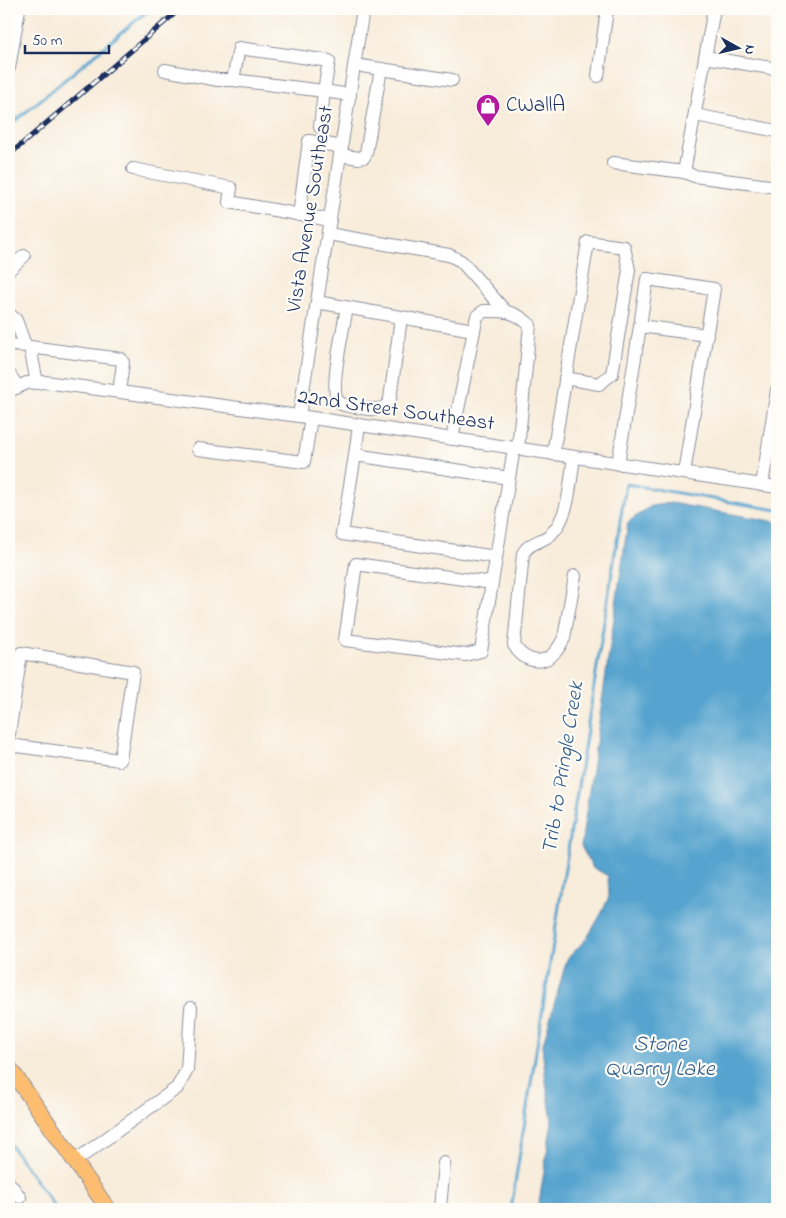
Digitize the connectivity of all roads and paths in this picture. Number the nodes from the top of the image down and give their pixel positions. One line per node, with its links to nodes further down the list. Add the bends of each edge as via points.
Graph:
1 (19, 9): 7 (street)
2 (364, 9): 6 (street, Vista Avenue Southeast)
3 (607, 9): 11 (street)
4 (714, 9): 5 (street)
5 (705, 57): 9 (street); 16 (street)
6 (354, 65): 8 (street); 15 (street, Vista Avenue Southeast)
7 (9, 68)
8 (381, 69): 13 (street); 19 (street, via 366,153 359,158)
9 (777, 69)
10 (165, 70): 12 (street)
11 (598, 76)
12 (234, 80): 14 (street); 14 (street, via 239,48 329,61)
13 (452, 80)
14 (324, 91): 15 (street); 17 (street)
15 (350, 94): 19 (street, Vista Avenue Southeast)
16 (695, 114): 18 (street); 22 (street)
17 (320, 127)
18 (777, 131)
19 (341, 151): 24 (street, via 309,141); 25 (street, Vista Avenue Southeast)
20 (613, 163): 22 (street)
21 (133, 169): 24 (street, via 231,188 229,202)
22 (684, 172): 23 (street)
23 (777, 187)
24 (299, 215): 25 (street)
25 (330, 220): 26 (street, Vista Avenue Southeast)
26 (328, 234): 29 (street, Vista Avenue Southeast); 31 (street, via 449,255 461,260)
27 (24, 256): 28 (street)
28 (9, 270)
29 (317, 302): 30 (street); 45 (street, Vista Avenue Southeast)
30 (347, 308): 33 (street); 33 (street, via 334,386 336,400 349,406 378,410 387,406)
31 (506, 312): 35 (street, via 484,311 477,316); 49 (street, via 521,316 530,325)
32 (9, 314): 38 (street, via 16,320)
33 (401, 318): 35 (street)
34 (640, 326): 36 (street); 36 (street, via 647,279 714,289); 54 (street)
35 (474, 330): 47 (street)
36 (707, 335): 55 (street)
37 (9, 344): 38 (street)
38 (28, 346): 41 (street); 44 (street, via 121,359)
39 (9, 374): 42 (street)
40 (565, 378): 40 (street, via 588,242 624,247 629,270 612,374 599,384); 50 (street)
41 (37, 383): 42 (street, 22nd Street Southeast); 44 (street, 22nd Street Southeast)
42 (12, 390)
43 (777, 390): 53 (street)
44 (120, 392): 45 (street, 22nd Street Southeast)
45 (305, 417): 46 (street, 22nd Street Southeast); 48 (street, Vista Avenue Southeast, via 304,462)
46 (359, 425): 47 (street, 22nd Street Southeast); 51 (street)
47 (452, 439): 49 (street, 22nd Street Southeast)
48 (198, 449)
49 (516, 449): 50 (street, 22nd Street Southeast); 56 (street)
50 (553, 454): 52 (street, 22nd Street Southeast)
51 (355, 455): 56 (street); 59 (street, via 342,534)
52 (574, 457): 54 (street, 22nd Street Southeast); 60 (street, via 560,522 549,536 526,548 523,554 514,645 524,658 535,661 545,658 559,647 564,638)
53 (772, 460): 57 (street)
54 (618, 464): 55 (street, 22nd Street Southeast)
55 (684, 474): 57 (street, 22nd Street Southeast)
56 (509, 478): 59 (street)
57 (762, 485): 58 (street, 22nd Street Southeast)
58 (777, 487)
59 (496, 557): 61 (street)
60 (575, 576)
61 (492, 584): 61 (street, via 481,651 465,655 345,640 356,564)
62 (9, 734): 63 (street, via 21,653 133,672 120,760)
63 (9, 745)
64 (191, 1008): 66 (street, via 188,1070 177,1088)
65 (9, 1067): 66 (main road)
66 (75, 1161): 70 (main road)
67 (444, 1163): 71 (street)
68 (9, 1183): 69 (street)
69 (20, 1197)
70 (108, 1209)
71 (440, 1209)

